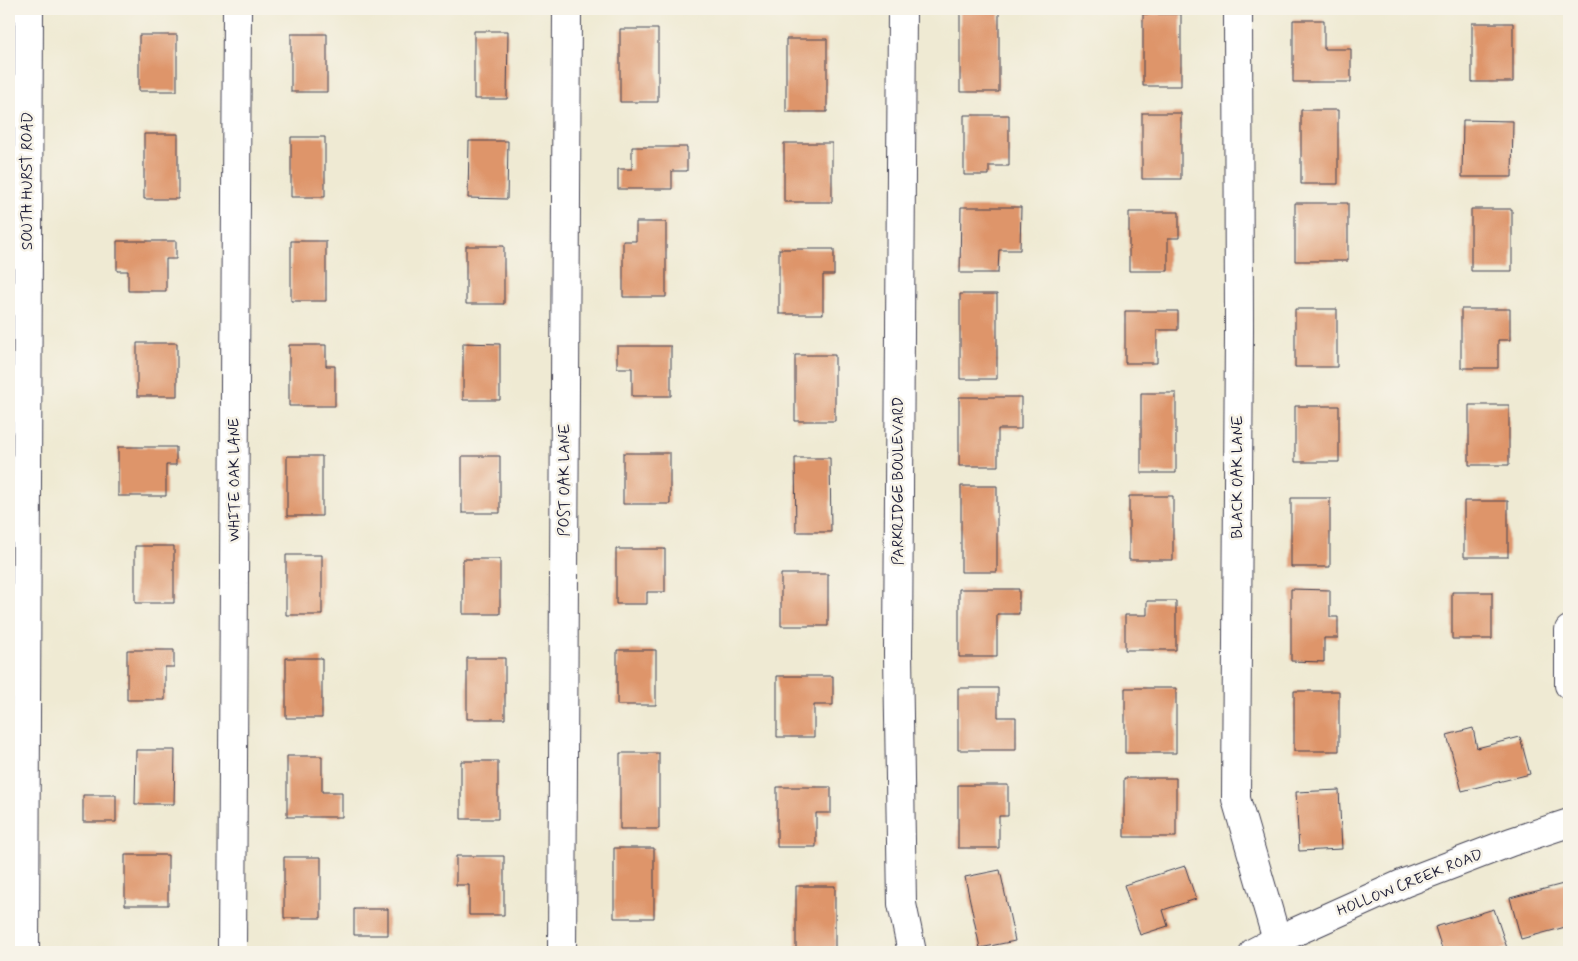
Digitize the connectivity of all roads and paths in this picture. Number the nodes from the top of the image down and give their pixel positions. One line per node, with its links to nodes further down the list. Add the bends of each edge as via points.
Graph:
1 (29, 9): 10 (street, SOUTH HURST ROAD)
2 (237, 9): 11 (street, WHITE OAK LANE)
3 (568, 9): 12 (street, POST OAK LANE)
4 (902, 9): 13 (street, PARKRIDGE BOULEVARD, via 898,654 902,904)
5 (1238, 9): 9 (street, BLACK OAK LANE, via 1240,330 1236,799)
6 (1569, 630): 7 (street)
7 (1569, 685)
8 (1569, 823): 9 (street, HOLLOW CREEK ROAD, via 1404,883)
9 (1266, 946)
10 (25, 952)
11 (232, 952)
12 (562, 952)
13 (912, 952)

